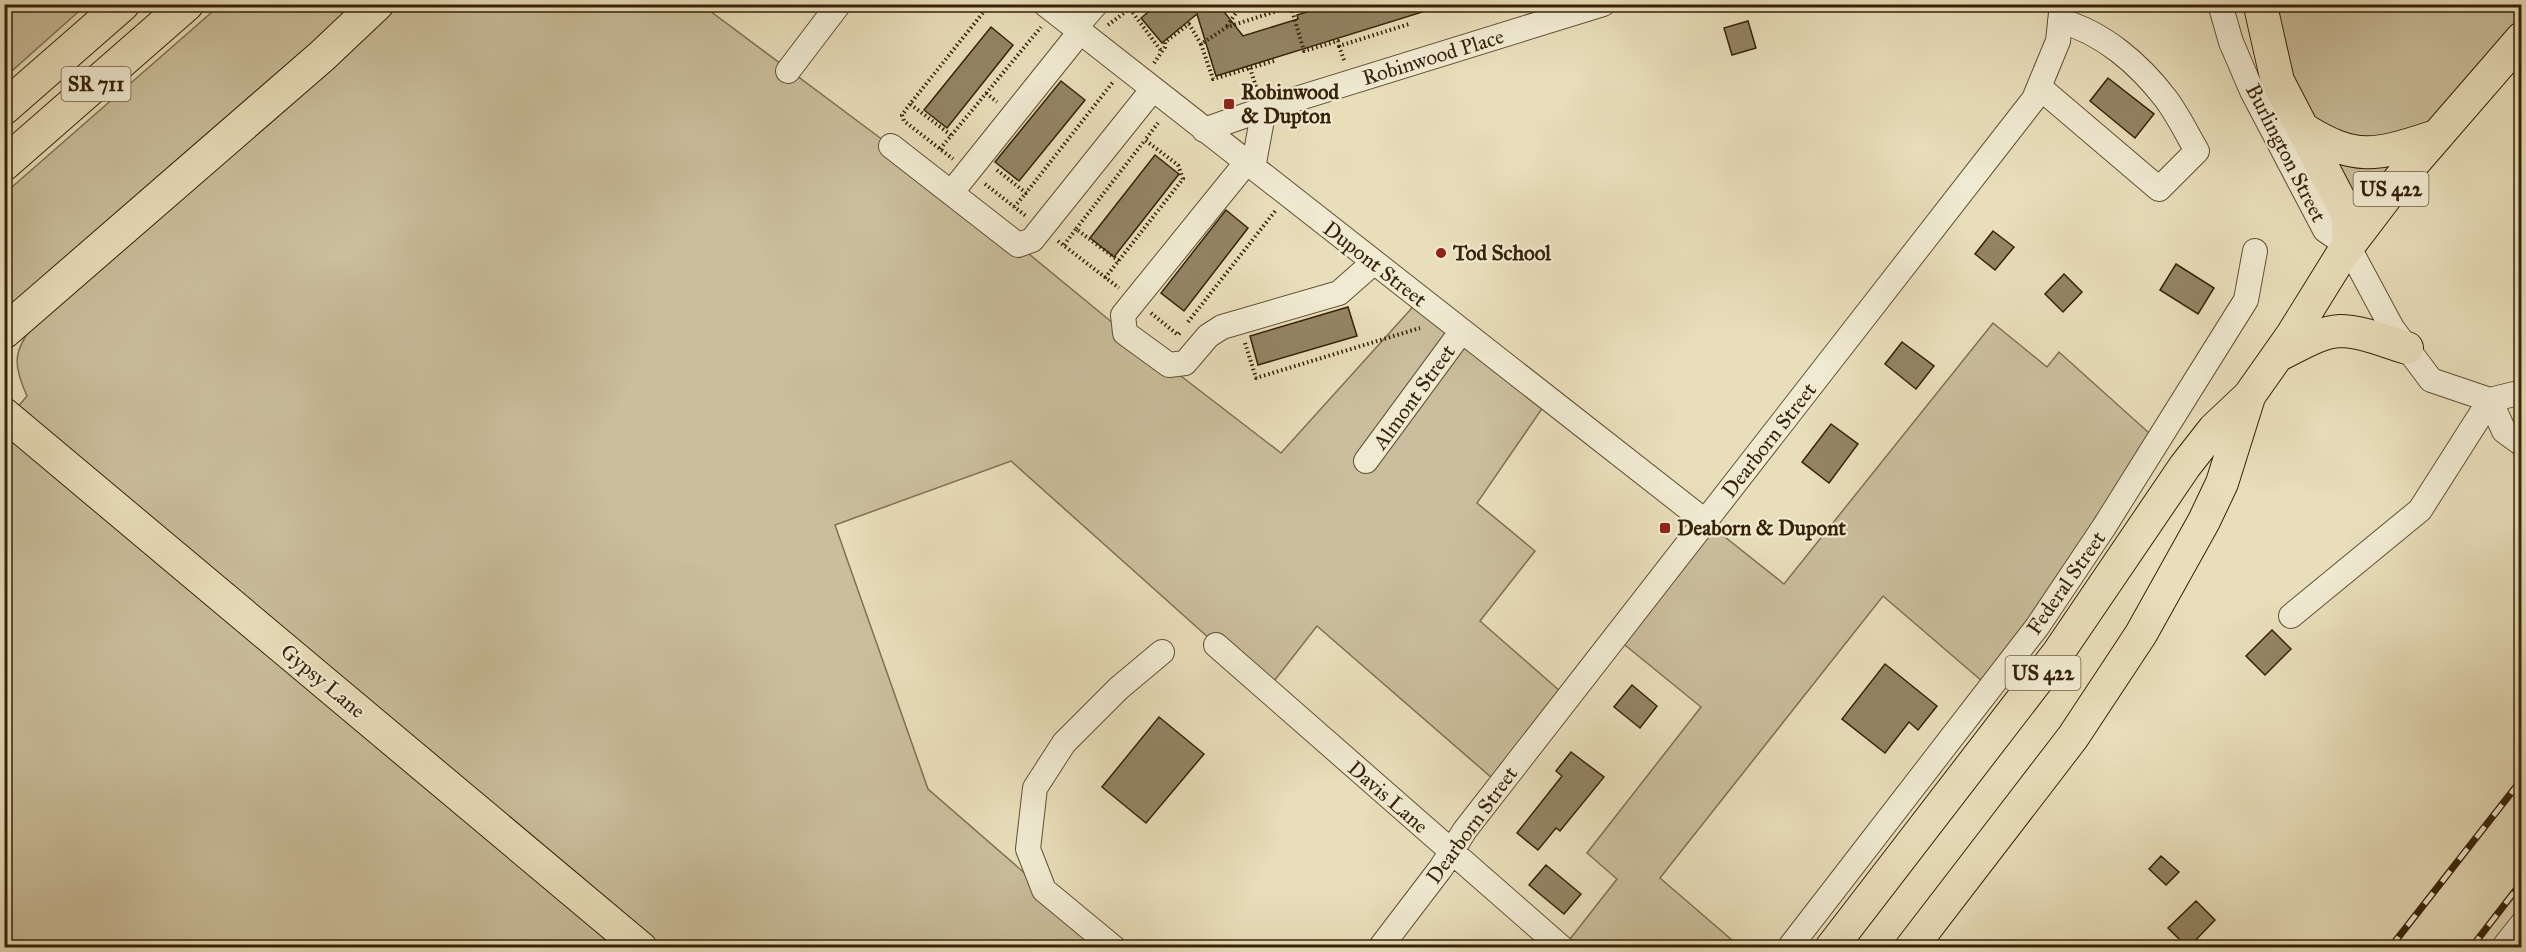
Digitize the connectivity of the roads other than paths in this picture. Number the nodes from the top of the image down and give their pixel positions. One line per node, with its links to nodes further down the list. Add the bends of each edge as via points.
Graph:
1 (123, 4): 17 (highway, SR 711)
2 (187, 4): 23 (highway, SR 711)
3 (377, 4): 29 (highway)
4 (839, 4): 13 (street)
5 (1603, 4): 18 (street, Robinwood Place)
6 (2220, 4): 26 (street, Burlington Street, via 2235,52 2289,163 2325,230)
7 (2248, 4): 15 (street, Burlington Street)
8 (2260, 4): 15 (highway)
9 (1049, 8): 11 (street, Dupont Street)
10 (2061, 13): 16 (street, Dearborn Street, via 2058,41); 16 (street, via 2139,69 2167,100 2198,151 2159,189)
11 (1088, 23): 14 (street, Dupont Street, via 1124,67); 25 (street, via 979,168)
12 (2522, 38): 21 (main road, US 422)
13 (788, 71)
14 (1152, 78): 20 (street, Dupont Street); 25 (street, via 1032,240 1018,245)
15 (2277, 79): 19 (main road, Burlington Street)
16 (2039, 87): 39 (street, Dearborn Street, via 2034,99)
17 (4, 108)
18 (1264, 109): 20 (street, Robinwood Place); 24 (street)
19 (2302, 128): 21 (main road, via 2347,151 2366,154 2391,151); 26 (main road, Burlington Street, via 2348,216)
20 (1204, 130): 24 (street, Dupont Street)
21 (2437, 136): 26 (main road, US 422)
22 (891, 146): 25 (street)
23 (4, 164)
24 (1250, 166): 28 (street, Dupont Street); 28 (street, via 1124,315 1125,333 1169,365 1185,363 1208,336 1222,327 1340,293)
25 (951, 193)
26 (2348, 246): 31 (street, via 2392,328); 32 (main road, US 422)
27 (2255, 251): 49 (street, Federal Street, via 2246,300 2104,527 2037,627)
28 (1373, 263): 30 (street, Dupont Street)
29 (4, 332)
30 (1461, 332): 38 (street, Almont Street); 39 (street, Dupont Street)
31 (2408, 348): 32 (main road, via 2339,331 2314,338); 35 (street, via 2431,380)
32 (2276, 357): 34 (main road, US 422)
33 (2522, 392): 35 (street)
34 (2249, 396): 50 (main road, US 422, via 2214,429 2185,466 2058,653); 51 (main road, US 422, via 2222,483 2141,634 2073,738)
35 (2490, 400): 37 (street, via 2504,431); 40 (street, via 2420,510)
36 (4, 414): 45 (main road, Gypsy Lane)
37 (2522, 444)
38 (1366, 461)
39 (1706, 522): 43 (street, Dearborn Street)
40 (2291, 616)
41 (1216, 645): 43 (street, Davis Lane)
42 (1161, 652): 46 (street, via 1064,744 1035,788 1028,849 1044,890)
43 (1452, 851): 47 (street, Dearborn Street); 48 (street, Davis Lane)
44 (2522, 924): 52 (street)
45 (641, 948)
46 (1114, 948)
47 (1380, 948)
48 (1562, 948)
49 (1789, 948)
50 (1831, 948)
51 (1911, 948)
52 (2503, 948)

